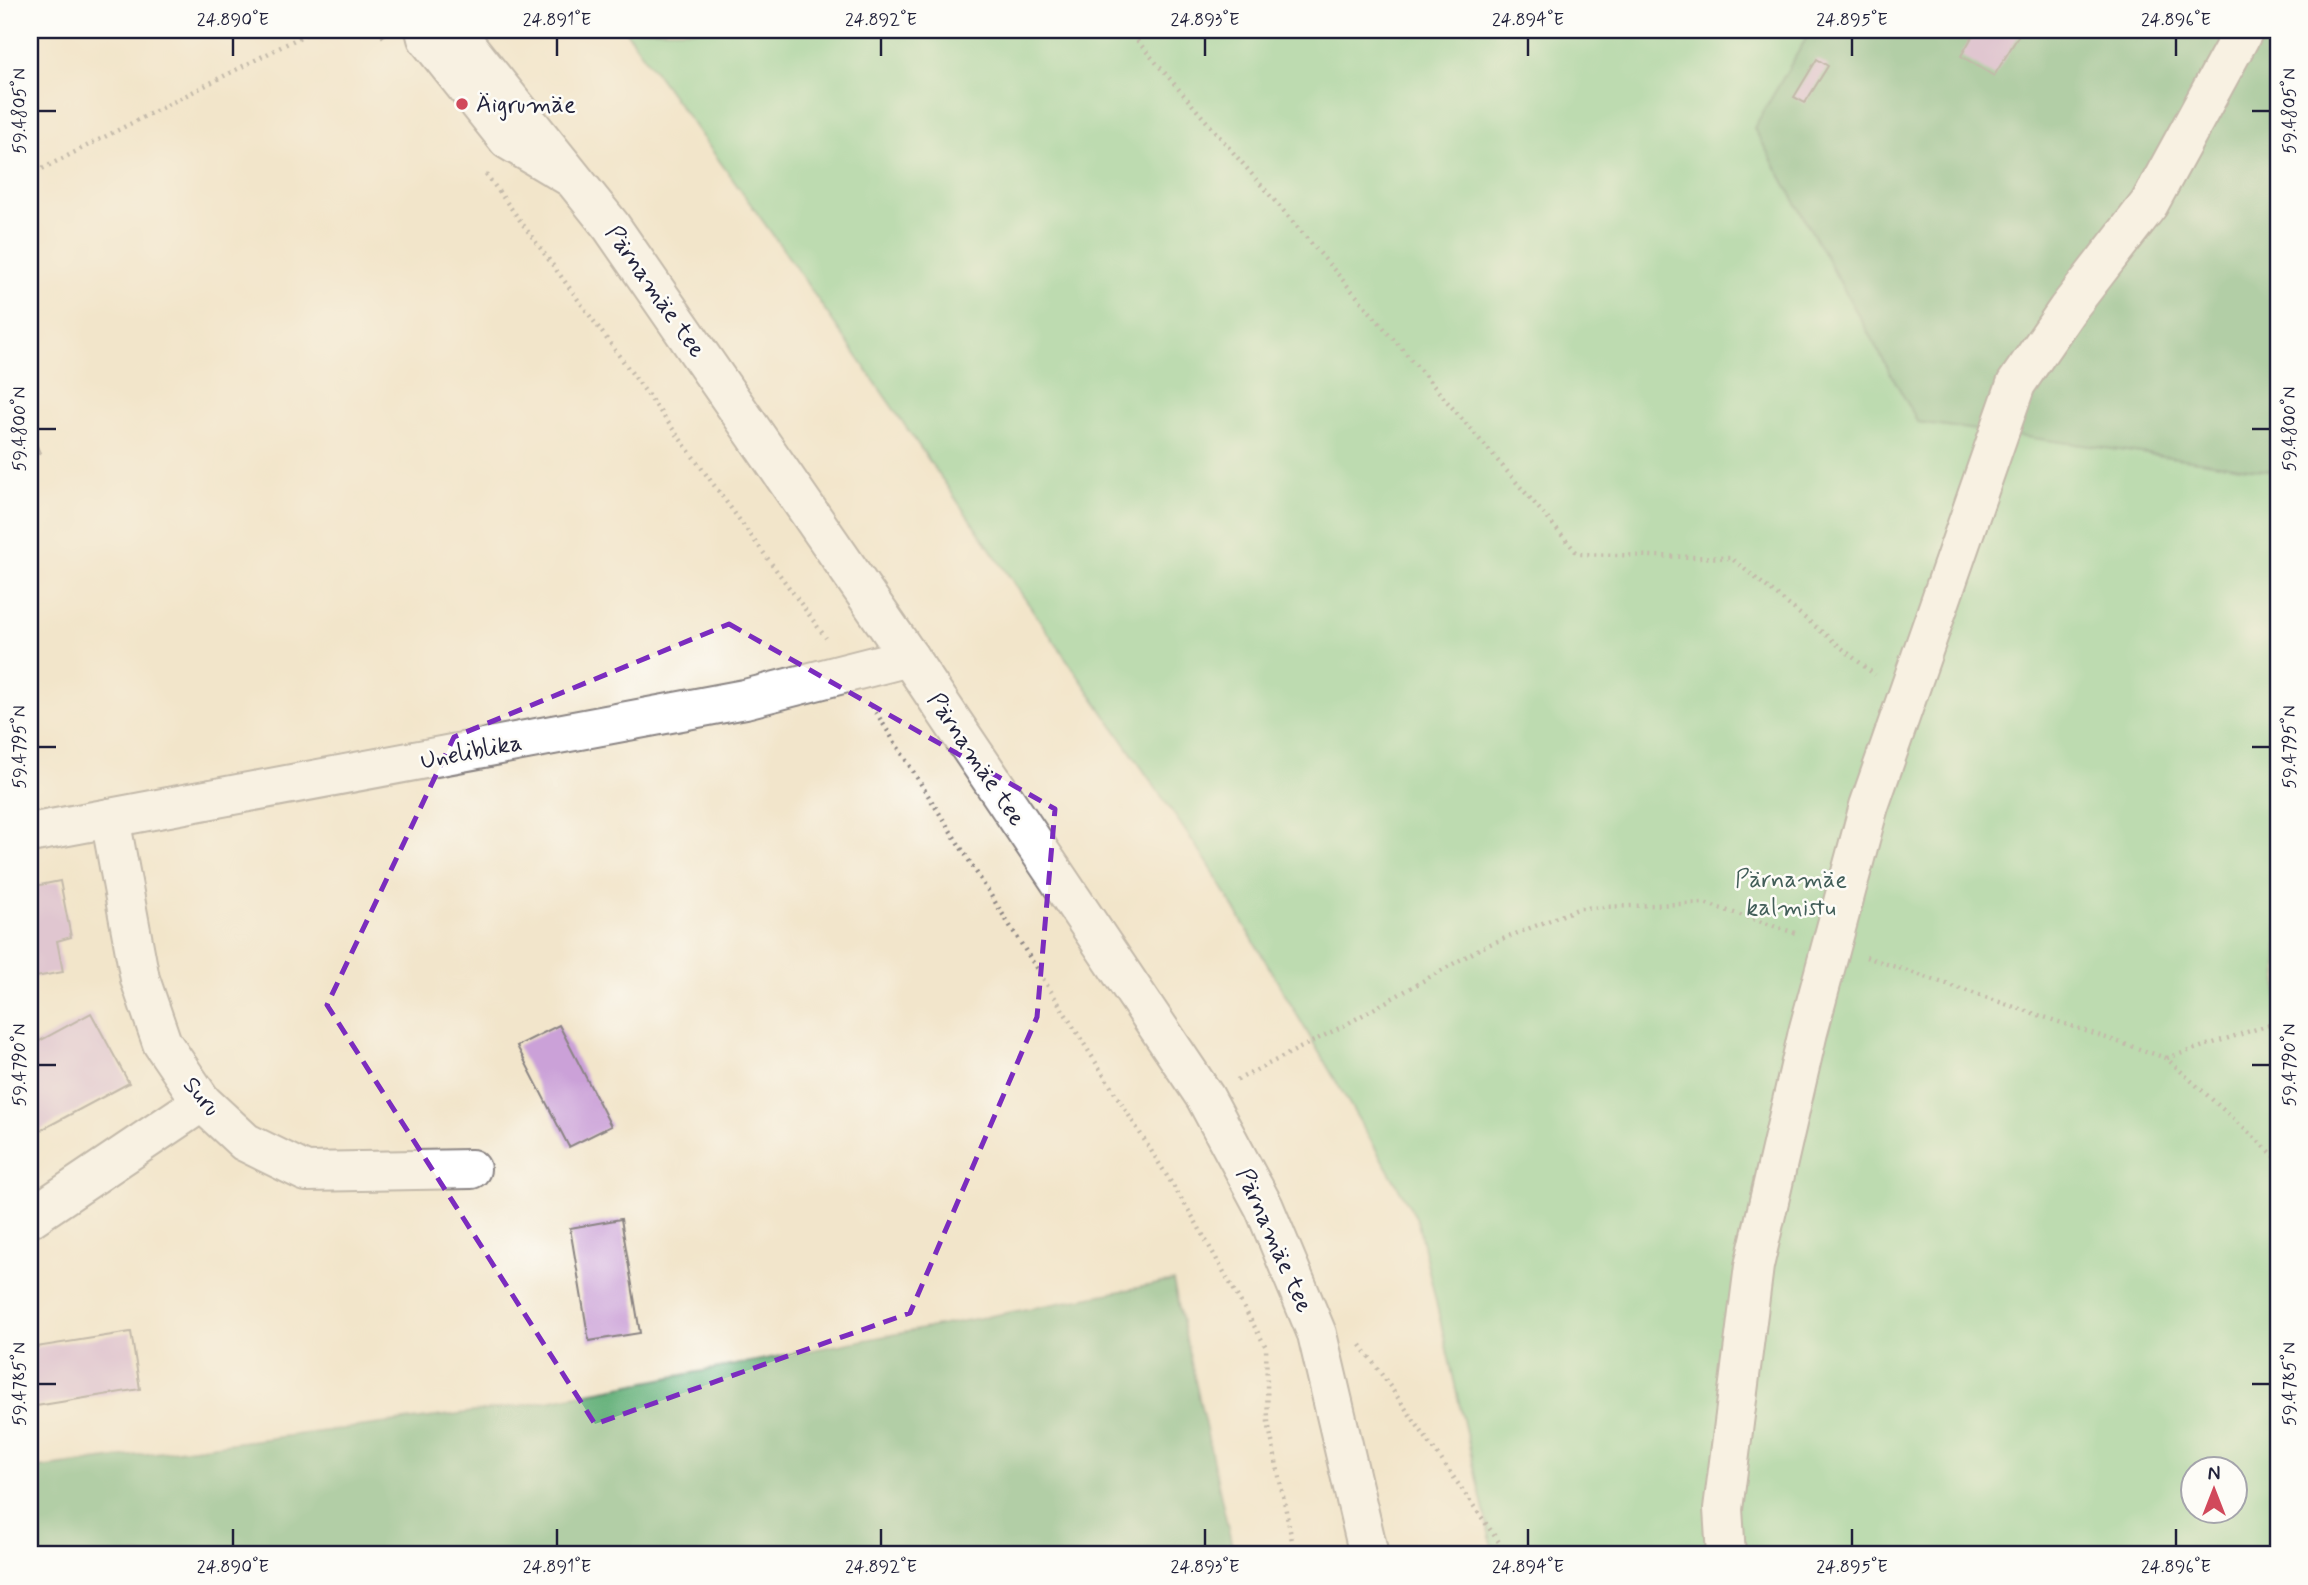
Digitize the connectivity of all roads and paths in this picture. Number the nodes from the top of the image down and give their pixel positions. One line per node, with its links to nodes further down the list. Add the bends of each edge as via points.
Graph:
1 (314, 30): 9 (path)
2 (379, 30): 7 (path)
3 (425, 30): 10 (street, via 508,141)
4 (454, 30): 10 (street, Pärnamäe tee)
5 (1128, 30): 13 (path, via 1578,554 1731,558)
6 (2244, 30): 13 (street, via 2149,204 2016,384)
7 (387, 41)
8 (477, 163): 12 (path)
9 (30, 175)
10 (574, 180): 11 (street, Pärnamäe tee)
11 (909, 657): 12 (street, Uneliblika); 19 (street, Pärnamäe tee)
12 (850, 671): 14 (street, Uneliblika, via 745,699); 25 (path, via 1194,1219 1266,1347 1268,1422)
13 (1906, 700): 16 (street, via 1869,806)
14 (110, 818): 15 (street, Uneliblika); 20 (street, Suru, via 140,979 162,1043)
15 (30, 833)
16 (1831, 946): 18 (path); 19 (path, via 1704,903 1580,908 1483,947); 28 (street, via 1754,1266 1723,1509)
17 (2278, 1022): 18 (path)
18 (2166, 1058): 21 (path)
19 (1205, 1097): 26 (street, Pärnamäe tee, via 1264,1207 1317,1334)
20 (202, 1102): 22 (street, Suru, via 245,1142 306,1172); 23 (street)
21 (2278, 1159)
22 (471, 1169)
23 (30, 1218)
24 (1359, 1342): 27 (path)
25 (1295, 1555)
26 (1369, 1555)
27 (1508, 1555)
28 (1726, 1555)

